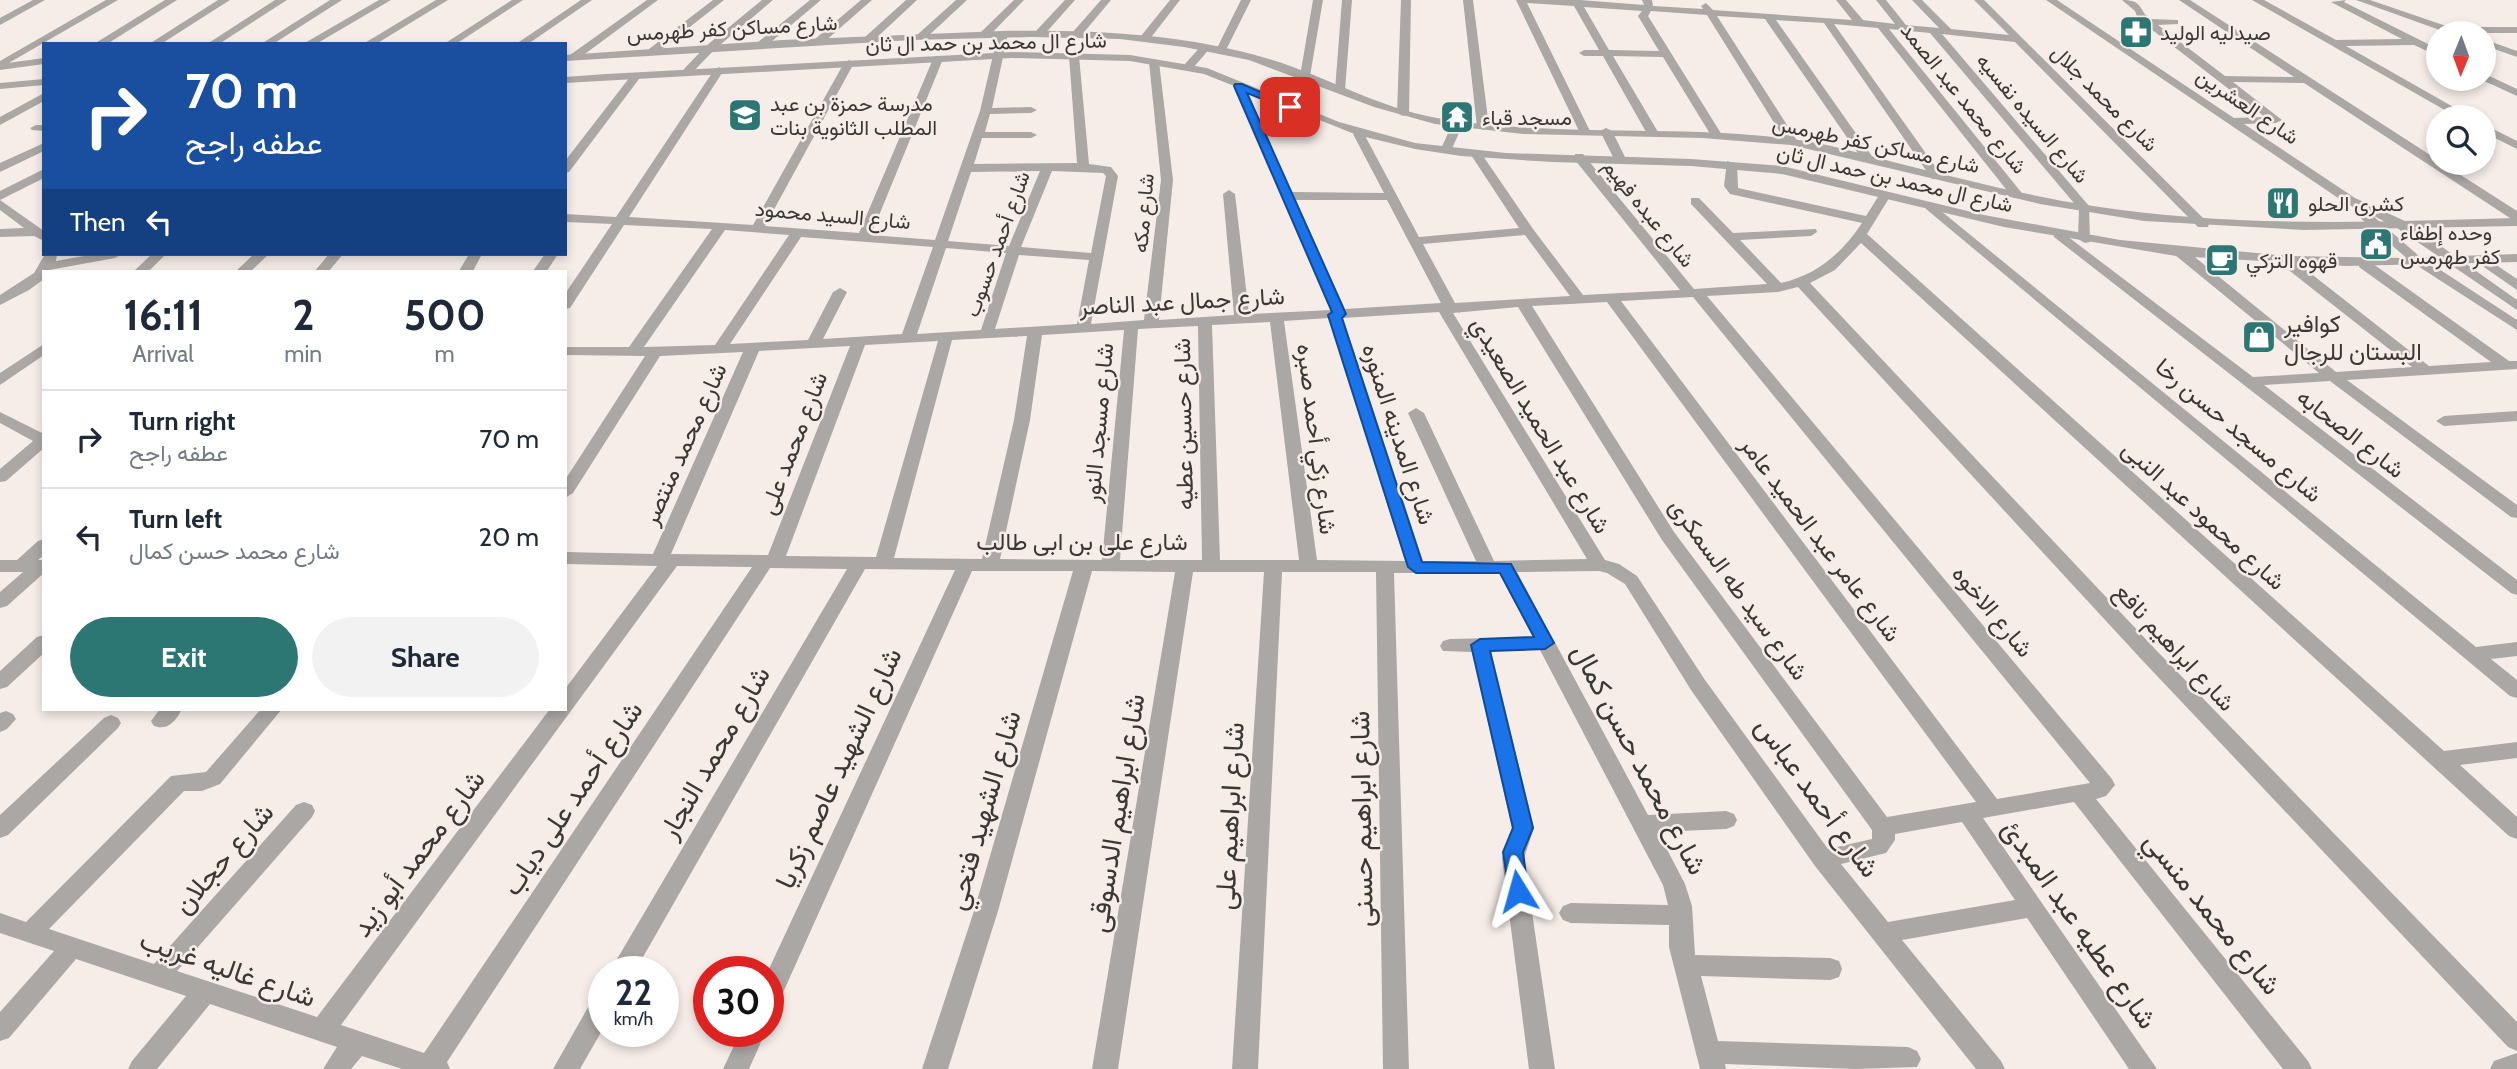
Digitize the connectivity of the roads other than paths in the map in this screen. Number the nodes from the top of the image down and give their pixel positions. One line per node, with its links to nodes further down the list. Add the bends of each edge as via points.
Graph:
1 (40, 0): 43 (street)
2 (113, 0): 95 (street)
3 (172, 0): 67 (street)
4 (225, 0): 68 (street)
5 (282, 0): 69 (street)
6 (337, 0): 70 (street)
7 (386, 0): 71 (street)
8 (443, 0): 72 (street)
9 (518, 0): 73 (street)
10 (587, 0): 74 (street)
11 (653, 0): 89 (street)
12 (719, 0): 83 (street)
13 (768, 0): 81 (street)
14 (816, 0): 77 (street)
15 (866, 0): 66 (street)
16 (912, 0): 64 (street)
17 (962, 0): 62 (street)
18 (1019, 0): 60 (street)
19 (1070, 0): 59 (street)
20 (1106, 0): 61 (street)
21 (1175, 0): 63 (street)
22 (1246, 0): 82 (street)
23 (1318, 0): 100 (street)
24 (1347, 0): 108 (street)
25 (1406, 0): 114 (street)
26 (1468, 0): 118 (street)
27 (1521, 0): 119 (street)
28 (1527, 0): 40 (street)
29 (1703, 0): 44 (street)
30 (1841, 0): 50 (street)
31 (1881, 0): 53 (street)
32 (1917, 0): 56 (street)
33 (1979, 0): 65 (street, شارع محمد جلال)
34 (2051, 0): 115 (street, شارع العشرين)
35 (2127, 0): 48 (street)
36 (2184, 0): 103 (street)
37 (2257, 0): 76 (street)
38 (2341, 0): 75 (street, via 2336,2)
39 (2361, 0): 51 (street)
40 (1576, 2): 41 (street); 85 (street)
41 (1648, 4): 44 (street); 86 (street, via 1643,16)
42 (0, 8): 43 (street)
43 (26, 8): 47 (street)
44 (1710, 12): 45 (street); 127 (street)
45 (1772, 14): 46 (street); 134 (street)
46 (1827, 21): 50 (street); 142 (street)
47 (0, 22)
48 (2148, 22): 49 (street); 101 (street)
49 (2175, 22)
50 (1860, 23): 52 (street)
51 (2426, 23)
52 (1881, 25): 53 (street); 146 (street, شارع محمد عبد الصمد)
53 (1903, 27): 54 (street)
54 (1933, 30): 56 (street); 153 (street, شارع السيده نفسيه)
55 (2517, 30): 57 (street)
56 (1947, 31): 65 (street)
57 (2496, 31)
58 (1003, 34): 59 (street, شارع مساكن كفر طهرمس); 60 (street, شارع مساكن كفر طهرمس); 90 (street)
59 (1039, 34): 61 (street, شارع مساكن كفر طهرمس)
60 (984, 35): 62 (street, شارع مساكن كفر طهرمس)
61 (1076, 35): 63 (street, شارع مساكن كفر طهرمس)
62 (921, 37): 64 (street, شارع مساكن كفر طهرمس)
63 (1144, 38): 78 (street, شارع مساكن كفر طهرمس)
64 (869, 39): 66 (street, شارع مساكن كفر طهرمس)
65 (2018, 39): 157 (street, شارع محمد جلال)
66 (819, 41): 77 (street, شارع مساكن كفر طهرمس)
67 (102, 42)
68 (157, 42)
69 (215, 42)
70 (270, 42)
71 (312, 42)
72 (371, 42)
73 (452, 42)
74 (524, 42)
75 (2417, 42): 76 (street); 79 (street)
76 (2332, 43): 111 (street)
77 (761, 45): 81 (street, شارع مساكن كفر طهرمس)
78 (1206, 47): 82 (street, شارع مساكن كفر طهرمس); 96 (street)
79 (2426, 47)
80 (2496, 47): 87 (street)
81 (710, 48): 83 (street, شارع مساكن كفر طهرمس); 98 (street)
82 (1222, 50): 100 (street, شارع مساكن كفر طهرمس)
83 (653, 51): 89 (street, شارع مساكن كفر طهرمس)
84 (1584, 53): 85 (street)
85 (1605, 53): 86 (street); 121 (street)
86 (1667, 54): 126 (street)
87 (2517, 54)
88 (1074, 56): 90 (street, شارع ال محمد بن حمد ال ثان); 93 (street, شارع ال محمد بن حمد ال ثان); 137 (street)
89 (570, 57)
90 (998, 57): 91 (street, شارع ال محمد بن حمد ال ثان); 113 (street)
91 (938, 59): 94 (street, شارع ال محمد بن حمد ال ثان); 170 (street)
92 (42, 61): 95 (street)
93 (1154, 62): 96 (street, شارع ال محمد بن حمد ال ثان); 210 (street, شارع مكه, via 1167,180)
94 (849, 63): 97 (street, شارع ال محمد بن حمد ال ثان); 163 (street)
95 (0, 66)
96 (1189, 66): 107 (street, شارع ال محمد بن حمد ال ثان)
97 (719, 70): 98 (street, شارع ال محمد بن حمد ال ثان); 156 (street)
98 (688, 71): 99 (street, شارع ال محمد بن حمد ال ثان)
99 (637, 75): 102 (street, شارع ال محمد بن حمد ال ثان); 136 (street)
100 (1305, 76): 108 (street, شارع مساكن كفر طهرمس)
101 (2221, 79): 103 (street); 115 (street, via 2276,120)
102 (567, 80)
103 (2309, 80): 155 (street)
104 (42, 82): 106 (street)
105 (2496, 82): 109 (street)
106 (0, 86)
107 (1239, 86): 122 (street, شارع ال محمد بن حمد ال ثان); 148 (street, شارع المدينه المنوره)
108 (1340, 90): 114 (street, شارع مساكن كفر طهرمس)
109 (2517, 93)
110 (42, 97): 116 (street)
111 (2443, 105)
112 (1031, 110): 113 (street)
113 (986, 111): 124 (street)
114 (1403, 113): 117 (street, شارع مساكن كفر طهرمس)
115 (2234, 121): 150 (street, شارع العشرين)
116 (0, 122)
117 (1457, 124): 118 (street, شارع مساكن كفر طهرمس); 130 (street)
118 (1483, 127): 119 (street, شارع مساكن كفر طهرمس)
119 (1584, 131): 120 (street, شارع مساكن كفر طهرمس)
120 (1606, 131): 121 (street, شارع مساكن كفر طهرمس); 133 (street)
121 (1652, 132): 126 (street, شارع مساكن كفر طهرمس)
122 (1359, 134): 130 (street, شارع ال محمد بن حمد ال ثان); 144 (street, شارع عبد الحميد الصعيدي)
123 (2496, 134): 128 (street)
124 (978, 135): 125 (street); 139 (street)
125 (1031, 135)
126 (1716, 135): 127 (street, شارع مساكن كفر طهرمس)
127 (1792, 142): 134 (street, شارع مساكن كفر طهرمس)
128 (2517, 146)
129 (42, 147): 138 (street)
130 (1446, 151): 131 (street, شارع ال محمد بن حمد ال ثان)
131 (1478, 155): 132 (street, شارع ال محمد بن حمد ال ثان); 164 (street)
132 (1579, 158): 133 (street, شارع ال محمد بن حمد ال ثان); 198 (street, شارع عبده فهيم)
133 (1620, 159): 135 (street, شارع ال محمد بن حمد ال ثان)
134 (1868, 159): 142 (street, شارع مساكن كفر طهرمس)
135 (1731, 164): 145 (street, شارع ال محمد بن حمد ال ثان, via 1809,175); 162 (street, via 1734,191)
136 (567, 166)
137 (1083, 167): 140 (street); 180 (street, via 1107,170 1112,176)
138 (0, 168)
139 (965, 168): 140 (street); 173 (street)
140 (1047, 168): 174 (street, شارع أحمد حسوب)
141 (42, 174): 147 (street)
142 (1936, 176): 146 (street, شارع مساكن كفر طهرمس)
143 (1229, 194): 208 (street)
144 (1390, 195): 148 (street); 172 (street, شارع عبد الحميد الصعيدي)
145 (1885, 195): 152 (street, شارع ال محمد بن حمد ال ثان); 162 (street, شارع جمال عبد الناصر)
146 (2017, 195): 153 (street, شارع مساكن كفر طهرمس)
147 (0, 196)
148 (1287, 196): 206 (street, شارع المدينه المنوره)
149 (1695, 201): 169 (street)
150 (2351, 201): 158 (street, شارع العشرين); 159 (street, شارع العشرين)
151 (0, 204): 161 (street)
152 (1930, 206): 168 (street, شارع ال محمد بن حمد ال ثان); 269 (street, شارع مسجد حسن رخا)
153 (2085, 209): 157 (street, شارع مساكن كفر طهرمس); 171 (street, شارع السيده نفسيه)
154 (569, 218): 156 (street, شارع السيد محمود)
155 (2517, 219): 159 (street, شارع مساكن كفر طهرمس)
156 (619, 220): 160 (street, شارع السيد محمود); 202 (street)
157 (2203, 224): 158 (street, شارع مساكن كفر طهرمس)
158 (2373, 225): 159 (street, شارع مساكن كفر طهرمس); 186 (street, شارع العشرين)
159 (2402, 225): 185 (street, شارع العشرين)
160 (721, 226): 163 (street, شارع السيد محمود); 224 (street)
161 (40, 228): 166 (street)
162 (1865, 228): 191 (street, شارع جمال عبد الناصر, via 1832,267); 277 (street, شارع محمود عبد النبى)
163 (757, 229): 167 (street, شارع السيد محمود)
164 (1528, 231): 172 (street); 200 (street)
165 (1811, 232): 169 (street)
166 (0, 233)
167 (797, 233): 170 (street, شارع السيد محمود); 222 (street)
168 (2059, 234): 171 (street, شارع ال محمد بن حمد ال ثان); 230 (street, شارع الصحابه)
169 (1730, 237): 193 (street)
170 (863, 239): 173 (street, شارع السيد محمود)
171 (2085, 239): 175 (street, شارع ال محمد بن حمد ال ثان)
172 (1415, 241): 205 (street, شارع عبد الحميد الصعيدي)
173 (942, 245): 174 (street, شارع السيد محمود); 217 (street)
174 (1013, 251): 180 (street, شارع السيد محمود); 215 (street, شارع أحمد حسوب)
175 (2180, 252): 184 (street, شارع ال محمد بن حمد ال ثان); 228 (street)
176 (93, 256): 182 (street)
177 (157, 256): 188 (street)
178 (260, 256): 189 (street)
179 (334, 256): 190 (street)
180 (1096, 257): 213 (street)
181 (2517, 258): 183 (street, شارع ال محمد بن حمد ال ثان)
182 (49, 260): 196 (street)
183 (2483, 260): 185 (street, شارع ال محمد بن حمد ال ثان); 192 (street)
184 (2286, 261): 187 (street, شارع ال محمد بن حمد ال ثان); 227 (street)
185 (2453, 261): 186 (street, شارع ال محمد بن حمد ال ثان); 204 (street, شارع العشرين)
186 (2424, 262): 187 (street, شارع ال محمد بن حمد ال ثان); 211 (street, شارع العشرين)
187 (2364, 264): 226 (street)
188 (142, 270)
189 (244, 270)
190 (323, 270)
191 (1803, 284): 193 (street, شارع جمال عبد الناصر); 304 (street, شارع ابراهيم نافع, via 2149,656)
192 (2517, 286)
193 (1778, 288): 198 (street, شارع جمال عبد الناصر)
194 (42, 290): 196 (street)
195 (0, 291): 196 (street)
196 (18, 291): 201 (street)
197 (840, 292): 219 (street)
198 (1694, 293): 199 (street, شارع جمال عبد الناصر); 278 (street, شارع الاخوه, via 2104,785)
199 (1611, 298): 200 (street, شارع جمال عبد الناصر); 279 (street, شارع عامر عبد الحميد عامر)
200 (1580, 300): 203 (street, شارع جمال عبد الناصر)
201 (0, 301)
202 (567, 302)
203 (1523, 304): 205 (street, شارع جمال عبد الناصر); 284 (street, شارع سيد طه السمكرى, via 1668,536)
204 (2517, 306)
205 (1448, 309): 206 (street, شارع جمال عبد الناصر); 248 (street, شارع عبد الحميد الصعيدي)
206 (1337, 315): 207 (street, شارع جمال عبد الناصر); 260 (street, شارع المدينه المنوره)
207 (1277, 318): 208 (street, شارع جمال عبد الناصر); 257 (street, شارع زكي أحمد صبره)
208 (1242, 320): 209 (street, شارع جمال عبد الناصر)
209 (1205, 323): 210 (street, شارع جمال عبد الناصر); 255 (street, شارع حسين عطيه)
210 (1151, 326): 212 (street, شارع جمال عبد الناصر)
211 (2517, 326)
212 (1131, 327): 213 (street, شارع جمال عبد الناصر); 253 (street, شارع مسجد النور)
213 (1083, 329): 214 (street, شارع جمال عبد الناصر)
214 (1035, 332): 215 (street, شارع جمال عبد الناصر); 247 (street, via 1022,421)
215 (987, 334): 216 (street, شارع جمال عبد الناصر)
216 (946, 337): 217 (street, شارع جمال عبد الناصر); 245 (street)
217 (908, 339): 218 (street, شارع جمال عبد الناصر)
218 (859, 341): 219 (street, شارع جمال عبد الناصر); 243 (street, شارع محمد على)
219 (813, 344): 220 (street, شارع جمال عبد الناصر)
220 (753, 347): 222 (street, شارع جمال عبد الناصر); 242 (street, شارع محمد منتصر)
221 (42, 349): 229 (street)
222 (719, 349): 225 (street, شارع جمال عبد الناصر)
223 (567, 351): 224 (street, شارع جمال عبد الناصر)
224 (633, 352): 225 (street, شارع جمال عبد الناصر)
225 (655, 352): 238 (street)
226 (2511, 365): 227 (street)
227 (2426, 371): 228 (street)
228 (2332, 376): 230 (street); 239 (street)
229 (0, 380)
230 (2247, 382): 262 (street, شارع الصحابه)
231 (1416, 413): 261 (street, شارع محمد حسن كمال)
232 (2517, 416): 234 (street)
233 (0, 417): 235 (street)
234 (2444, 421)
235 (42, 439)
236 (42, 442): 237 (street)
237 (0, 477)
238 (567, 490)
239 (2517, 513)
240 (42, 547): 250 (street)
241 (567, 558): 242 (street, شارع على بن ابى طالب)
242 (665, 561): 243 (street, شارع على بن ابى طالب); 272 (street)
243 (769, 563): 244 (street, شارع على بن ابى طالب); 310 (street, شارع أحمد على دياب)
244 (859, 564): 245 (street, شارع على بن ابى طالب); 295 (street, شارع محمد النجار)
245 (883, 564): 246 (street, شارع على بن ابى طالب)
246 (966, 565): 247 (street, شارع على بن ابى طالب); 296 (street, شارع الشهيد عاصم زكريا)
247 (990, 565): 252 (street, شارع على بن ابى طالب)
248 (1599, 565): 261 (street, شارع على بن ابى طالب); 287 (street, شارع أحمد عباس, via 1631,580 1699,685)
249 (0, 566): 250 (street)
250 (21, 566): 251 (street)
251 (42, 566)
252 (1084, 566): 253 (street, شارع على بن ابى طالب); 315 (street, شارع الشهيد فتحي, via 986,911)
253 (1110, 566): 254 (street, شارع على بن ابى طالب)
254 (1185, 566): 255 (street, شارع على بن ابى طالب); 316 (street, شارع ابراهيم الدسوقى)
255 (1211, 566): 256 (street, شارع على بن ابى طالب)
256 (1273, 566): 257 (street, شارع على بن ابى طالب); 317 (street, شارع ابراهيم على)
257 (1309, 566): 259 (street, شارع على بن ابى طالب)
258 (42, 567): 263 (street)
259 (1385, 567): 260 (street, شارع على بن ابى طالب); 318 (street, شارع ابراهيم حسنى)
260 (1416, 567): 261 (street, شارع على بن ابى طالب)
261 (1497, 567): 264 (street, شارع محمد حسن كمال)
262 (2517, 589)
263 (0, 602)
264 (1545, 643): 266 (street); 283 (street, شارع محمد حسن كمال)
265 (42, 644): 270 (street)
266 (1480, 645): 267 (street); 319 (street, via 1523,828 1513,858)
267 (1450, 646)
268 (2517, 649): 269 (street)
269 (2472, 654): 271 (street, شارع مسجد حسن رخا)
270 (0, 682)
271 (2517, 691)
272 (567, 701)
273 (270, 711): 292 (street, via 213,778 202,783 179,782)
274 (560, 711): 303 (street, شارع محمد أبو زيد)
275 (111, 723): 285 (street)
276 (2517, 750): 277 (street)
277 (2439, 760): 286 (street, شارع محمود عبد النبى)
278 (2080, 794): 279 (street, شارع الاخوه); 322 (street, شارع محمد منسي)
279 (1992, 808): 281 (street, شارع الاخوه)
280 (304, 811): 299 (street, شارع حجلان)
281 (1967, 812): 284 (street, شارع الاخوه); 288 (street, شارع عطيه عبد المبدئ)
282 (1726, 820): 283 (street)
283 (1644, 824): 290 (street, شارع محمد حسن كمال, via 1679,897)
284 (1882, 827): 287 (street, via 1884,843 1878,847)
285 (0, 829)
286 (2517, 830)
287 (1823, 859): 293 (street, شارع أحمد عباس)
288 (2032, 906): 293 (street); 321 (street, شارع عطيه عبد المبدئ)
289 (1571, 913): 290 (street)
290 (1679, 915): 297 (street, شارع محمد حسن كمال)
291 (0, 923): 292 (street, شارع غاليه غريب)
292 (30, 933): 294 (street, شارع غاليه غريب)
293 (1883, 933): 320 (street, شارع أحمد عباس)
294 (72, 947): 299 (street, شارع غاليه غريب); 301 (street)
295 (631, 956)
296 (784, 963)
297 (1686, 965): 298 (street); 308 (street, شارع محمد حسن كمال)
298 (1830, 969)
299 (159, 975): 300 (street, شارع غاليه غريب)
300 (205, 992): 303 (street, شارع غاليه غريب); 311 (street)
301 (0, 1030)
302 (588, 1030): 313 (street)
303 (321, 1032): 305 (street, شارع غاليه غريب)
304 (2517, 1039)
305 (356, 1043): 310 (street, شارع غاليه غريب); 312 (street)
306 (746, 1047): 314 (street)
307 (1908, 1059): 308 (street)
308 (1711, 1060)
309 (2517, 1065): 323 (street)
310 (433, 1068)
311 (141, 1069)
312 (336, 1069)
313 (565, 1069)
314 (736, 1069)
315 (935, 1069)
316 (1105, 1069)
317 (1245, 1069)
318 (1396, 1069)
319 (1542, 1069)
320 (1992, 1069)
321 (2144, 1069)
322 (2299, 1069)
323 (2503, 1069)

